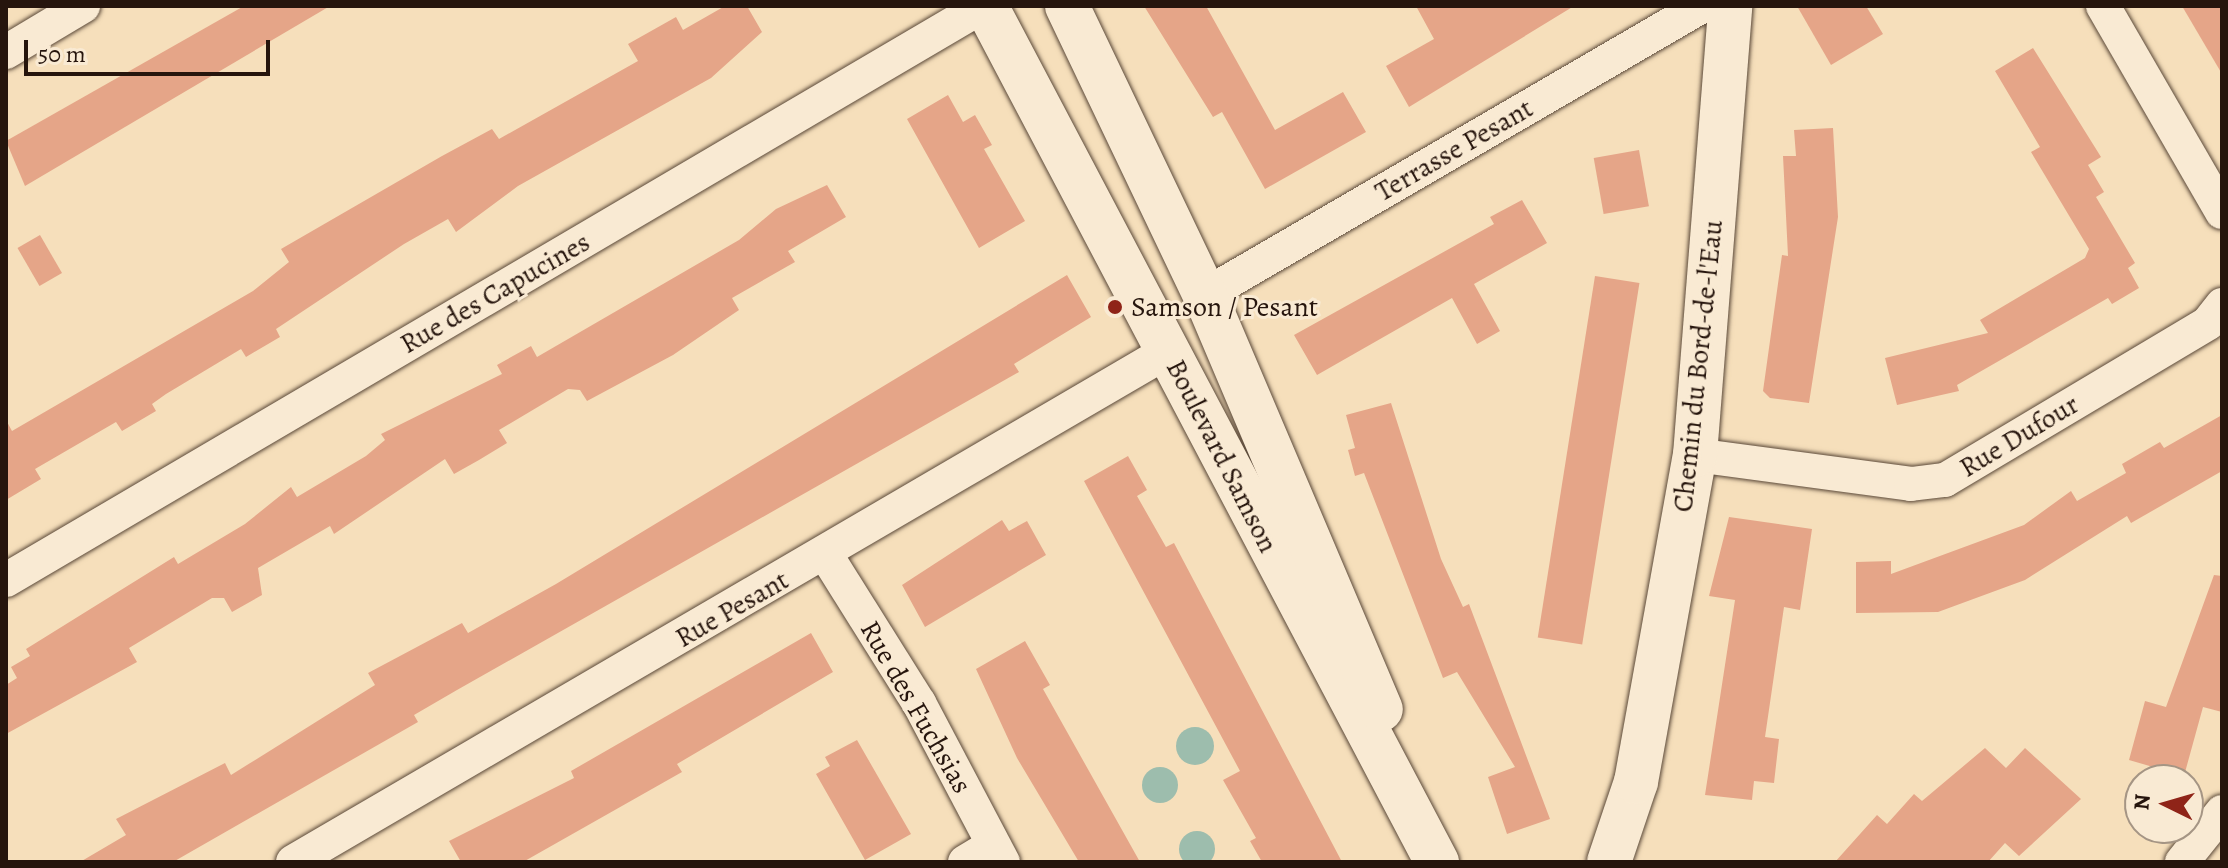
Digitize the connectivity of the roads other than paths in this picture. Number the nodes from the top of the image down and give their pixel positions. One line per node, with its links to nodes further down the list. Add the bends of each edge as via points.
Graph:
1 (83, 6): 7 (street)
2 (984, 6): 11 (street, Boulevard Samson); 14 (street, Rue des Capucines)
3 (1067, 6): 9 (street, Boulevard Samson)
4 (1702, 6): 9 (street, Terrasse Pesant)
5 (1730, 6): 12 (street, Chemin du Bord-de-l'Eau)
6 (2103, 6): 8 (street)
7 (6, 52)
8 (2222, 212)
9 (1205, 295): 19 (street, Boulevard Samson)
10 (2222, 305): 12 (street, Rue Dufour, via 2208,323 1945,480 1911,484)
11 (1168, 351): 13 (street, Rue Pesant); 18 (street, Boulevard Samson)
12 (1695, 455): 20 (street, Chemin du Bord-de-l'Eau, via 1636,782)
13 (826, 555): 16 (street, Rue des Fuchsias, via 919,703); 17 (street, Rue Pesant)
14 (6, 580)
15 (2222, 812): 21 (street)
16 (987, 856)
17 (293, 862)
18 (1437, 862)
19 (1446, 862)
20 (1609, 862)
21 (2182, 862)

